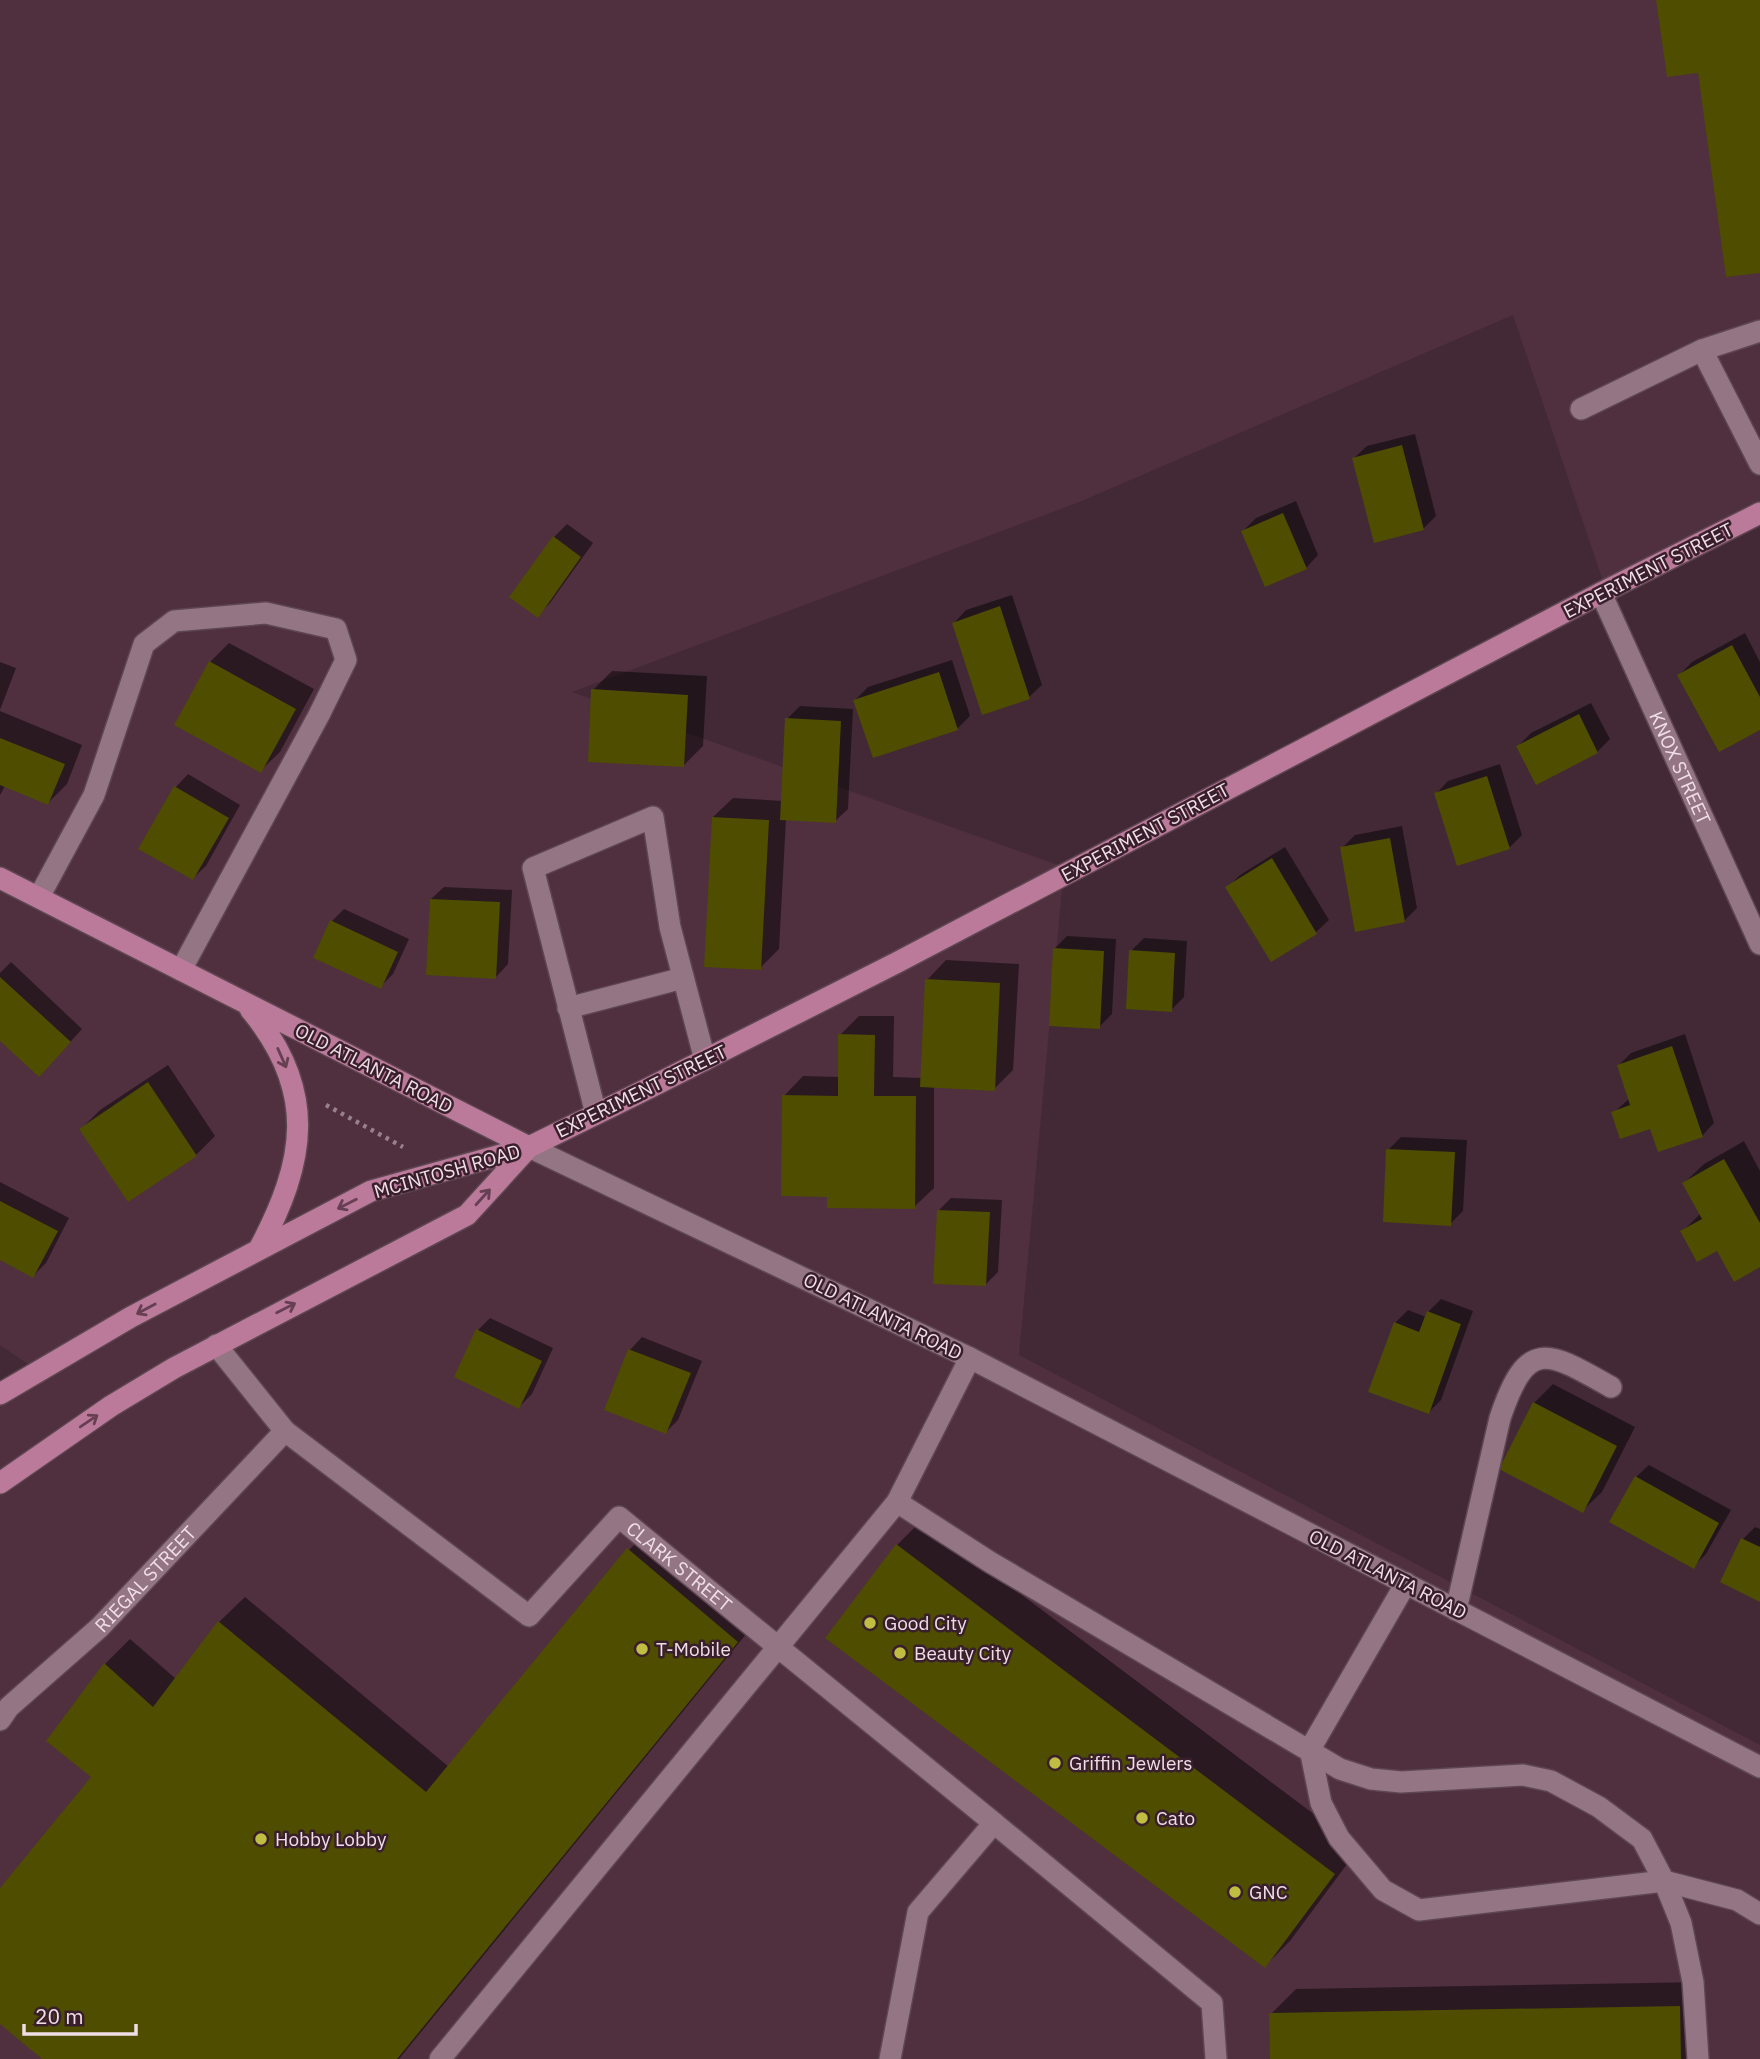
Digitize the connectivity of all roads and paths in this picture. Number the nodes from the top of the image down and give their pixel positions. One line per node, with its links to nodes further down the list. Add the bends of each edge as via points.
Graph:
1 (1760, 331): 2 (street)
2 (1702, 350): 3 (street); 4 (street)
3 (1581, 409)
4 (1760, 464)
5 (1760, 513): 6 (main road, EXPERIMENT STREET)
6 (1601, 593): 9 (street, KNOX STREET); 14 (main road, EXPERIMENT STREET)
7 (0, 878): 8 (main road, OLD ATLANTA ROAD)
8 (39, 897): 10 (main road, OLD ATLANTA ROAD); 10 (street, via 94,795 144,643 174,621 266,613 336,629 346,660)
9 (1760, 944)
10 (181, 970): 12 (main road, OLD ATLANTA ROAD)
11 (683, 978): 13 (street); 13 (street, via 653,817 533,868); 14 (street)
12 (244, 1002): 18 (main road, OLD ATLANTA ROAD); 19 (main road, one-way to 19, via 279,1049 298,1103 298,1141 290,1179)
13 (568, 1008): 16 (street)
14 (705, 1060): 16 (main road, EXPERIMENT STREET)
15 (316, 1100): 17 (path)
16 (596, 1114): 18 (main road, EXPERIMENT STREET)
17 (403, 1147)
18 (529, 1147): 19 (main road, MCINTOSH ROAD, one-way to 19, via 371,1191); 20 (main road, MCINTOSH ROAD, one-way to 18, via 467,1215); 21 (street, OLD ATLANTA ROAD)
19 (259, 1249): 23 (main road, MCINTOSH ROAD, one-way to 23)
20 (216, 1345): 24 (street); 25 (main road, MCINTOSH ROAD, one-way to 20, via 111,1406)
21 (970, 1358): 26 (street); 27 (street, OLD ATLANTA ROAD)
22 (1611, 1387): 28 (street, via 1566,1361 1543,1358 1521,1370 1500,1418)
23 (0, 1394)
24 (285, 1431): 29 (street, CLARK STREET, via 529,1616 619,1517); 30 (street, RIEGAL STREET, via 100,1627)
25 (0, 1483)
26 (897, 1502): 29 (street); 31 (street, via 990,1562)
27 (1406, 1583): 28 (street, OLD ATLANTA ROAD); 31 (street)
28 (1456, 1610): 32 (street, OLD ATLANTA ROAD)
29 (778, 1647): 33 (street); 36 (street)
30 (0, 1720)
31 (1310, 1749): 34 (street, via 1340,1769 1371,1779 1401,1782 1523,1775 1551,1781 1599,1807 1642,1839); 34 (street, via 1321,1803 1339,1838 1383,1890 1419,1910)
32 (1760, 1767)
33 (994, 1823): 37 (street, via 918,1912); 38 (street, via 1212,2003)
34 (1664, 1881): 35 (street, via 1737,1900); 39 (street, via 1681,1923 1693,1982)
35 (1760, 1914)
36 (440, 2059)
37 (890, 2059)
38 (1216, 2059)
39 (1698, 2059)

